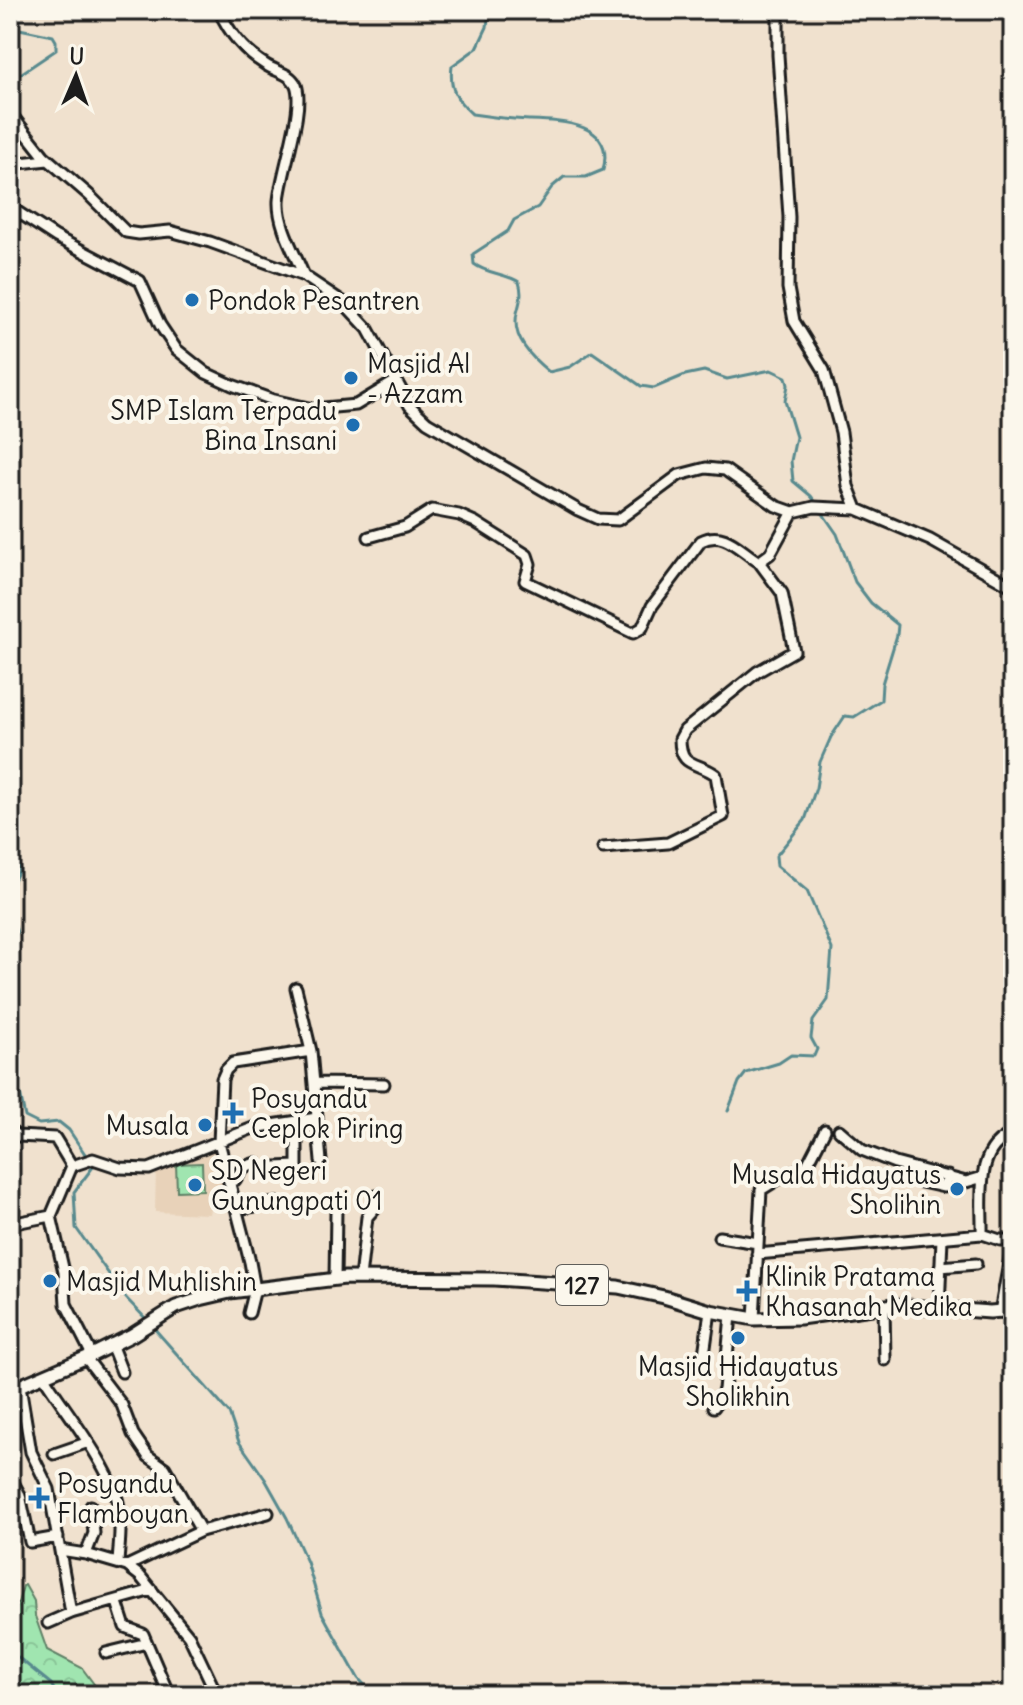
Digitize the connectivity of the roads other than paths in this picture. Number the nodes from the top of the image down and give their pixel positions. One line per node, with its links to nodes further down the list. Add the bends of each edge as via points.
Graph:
1 (219, 10): 7 (street, via 242,46 295,83 295,118 279,202 280,218)
2 (778, 10): 9 (street, via 788,288 794,321 824,370)
3 (10, 113): 4 (street)
4 (48, 160): 5 (street); 7 (street, via 126,232 170,231)
5 (10, 164)
6 (10, 207): 8 (street, via 140,281 176,349 219,379 313,409 356,405)
7 (304, 276): 8 (street, via 357,315)
8 (396, 381): 10 (street, via 427,422 598,519 618,520 679,475 706,468 725,470)
9 (857, 509): 10 (street, via 814,507); 13 (street, via 930,540)
10 (793, 512): 12 (street, via 770,554)
11 (369, 537): 12 (street, via 405,527 432,510 459,515 527,555 525,581 633,633 642,628 705,538 729,541)
12 (759, 562): 14 (street, via 782,593 794,651 757,672 680,739 687,762 716,775 723,816 668,843)
13 (1013, 587)
14 (603, 848)
15 (296, 988): 16 (street)
16 (311, 1051): 17 (street); 25 (street, via 229,1065 222,1079)
17 (315, 1083): 18 (street); 19 (street)
18 (384, 1084)
19 (317, 1118): 20 (street); 26 (street)
20 (297, 1121): 25 (street, via 253,1128); 29 (street, via 297,1166)
21 (825, 1130): 44 (street, via 806,1167 761,1190)
22 (839, 1130): 30 (street, via 875,1156)
23 (10, 1131): 28 (street, via 55,1138)
24 (1013, 1134): 31 (street, via 991,1149)
25 (219, 1142): 28 (street, via 149,1169 89,1160); 33 (street)
26 (321, 1161)
27 (256, 1163): 33 (street, via 243,1167)
28 (72, 1166): 38 (street)
29 (276, 1167)
30 (948, 1176): 31 (street, via 966,1182); 32 (street, via 944,1187)
31 (983, 1177): 40 (street)
32 (917, 1181)
33 (229, 1182): 36 (street)
34 (376, 1196): 47 (street, via 367,1217)
35 (277, 1203): 36 (street)
36 (236, 1209): 49 (street)
37 (336, 1210): 48 (street)
38 (51, 1216): 39 (street); 58 (street, via 66,1304)
39 (10, 1224)
40 (982, 1234): 42 (street); 43 (street)
41 (719, 1237): 44 (street)
42 (942, 1238): 44 (street); 46 (street)
43 (1013, 1241): 53 (street)
44 (758, 1248): 56 (street)
45 (976, 1264): 46 (street)
46 (940, 1267): 51 (street)
47 (360, 1278): 48 (main road, 127); 52 (main road, 127, via 618,1287)
48 (335, 1279): 49 (main road, 127)
49 (255, 1289): 54 (street); 57 (main road, 127, via 176,1307)
50 (884, 1306): 51 (main road, 127); 56 (main road, 127); 59 (street)
51 (939, 1309): 53 (main road, 127)
52 (710, 1311): 55 (main road, 127); 60 (street)
53 (1007, 1311)
54 (249, 1313)
55 (731, 1315): 56 (main road, 127); 64 (street, via 724,1390)
56 (754, 1319)
57 (111, 1344): 58 (main road, 127); 61 (street)
58 (89, 1356): 62 (main road, 127); 67 (street, via 122,1405 133,1434)
59 (885, 1360)
60 (702, 1369)
61 (122, 1372)
62 (44, 1377): 63 (main road, 127); 65 (street)
63 (15, 1388): 73 (street, via 31,1452 49,1489)
64 (714, 1407)
65 (86, 1443): 66 (street); 76 (street, via 104,1467 118,1505)
66 (54, 1454)
67 (170, 1475): 69 (street); 72 (street)
68 (10, 1477): 73 (street, via 20,1495 30,1542)
69 (152, 1484)
70 (91, 1506): 75 (street, via 94,1533)
71 (268, 1513): 72 (street)
72 (201, 1531): 76 (street)
73 (58, 1537): 74 (street)
74 (60, 1550): 75 (street); 79 (street)
75 (86, 1554): 76 (street)
76 (122, 1564): 77 (street)
77 (152, 1590): 78 (street); 84 (street, via 189,1636)
78 (117, 1602): 79 (street); 81 (street, via 125,1627 140,1632)
79 (71, 1613): 80 (street)
80 (48, 1623)
81 (147, 1643): 82 (street); 83 (street)
82 (106, 1653)
83 (169, 1695)
84 (217, 1695)

